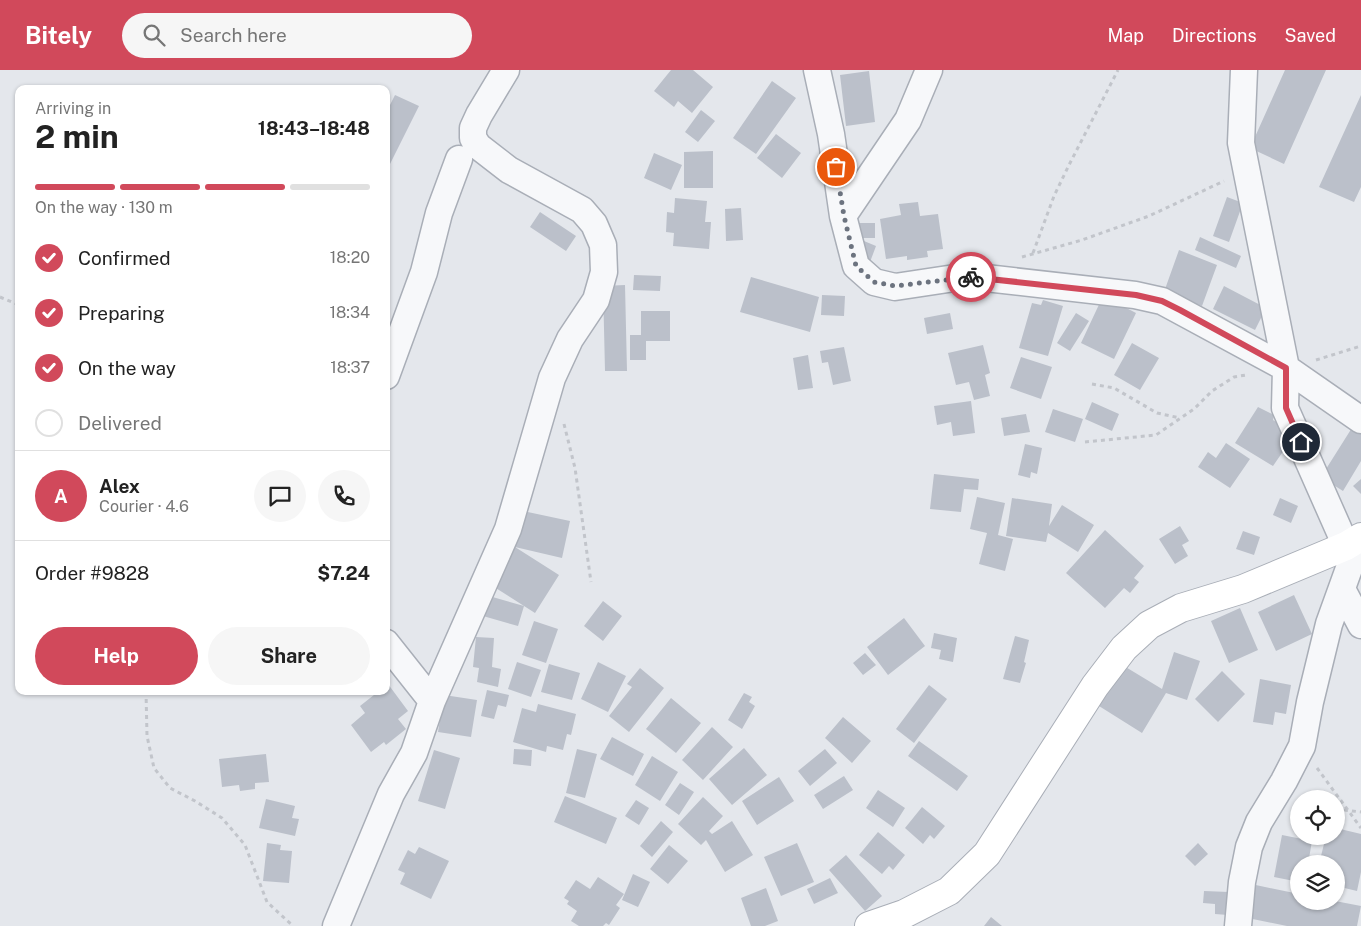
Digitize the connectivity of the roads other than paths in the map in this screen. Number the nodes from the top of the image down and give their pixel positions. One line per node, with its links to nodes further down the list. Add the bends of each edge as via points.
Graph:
1 (506, 70): 14 (street, via 479,115 473,128 473,138 478,146 509,170 582,210 594,224 603,245 604,272 596,300 570,339 552,378 508,529)
2 (817, 70): 6 (street)
3 (929, 70): 6 (street, via 908,120)
4 (1244, 70): 8 (street, via 1241,143)
5 (459, 159): 7 (street, via 439,213 424,272)
6 (844, 216): 8 (street, via 856,266 874,282 895,286 968,276 1136,295 1162,301)
7 (390, 365)
8 (1286, 368): 9 (street); 10 (street, via 1286,408)
9 (1361, 420)
10 (1356, 540): 11 (street); 16 (street, via 1243,589 1181,608 1149,625 1124,648 1095,686 987,854 950,891 904,914)
11 (1342, 589): 12 (street); 17 (street, via 1329,624 1302,746 1249,846)
12 (1361, 625)
13 (390, 647): 14 (street)
14 (432, 701): 15 (street, via 414,753 391,794)
15 (336, 926)
16 (869, 926)
17 (1238, 926)

